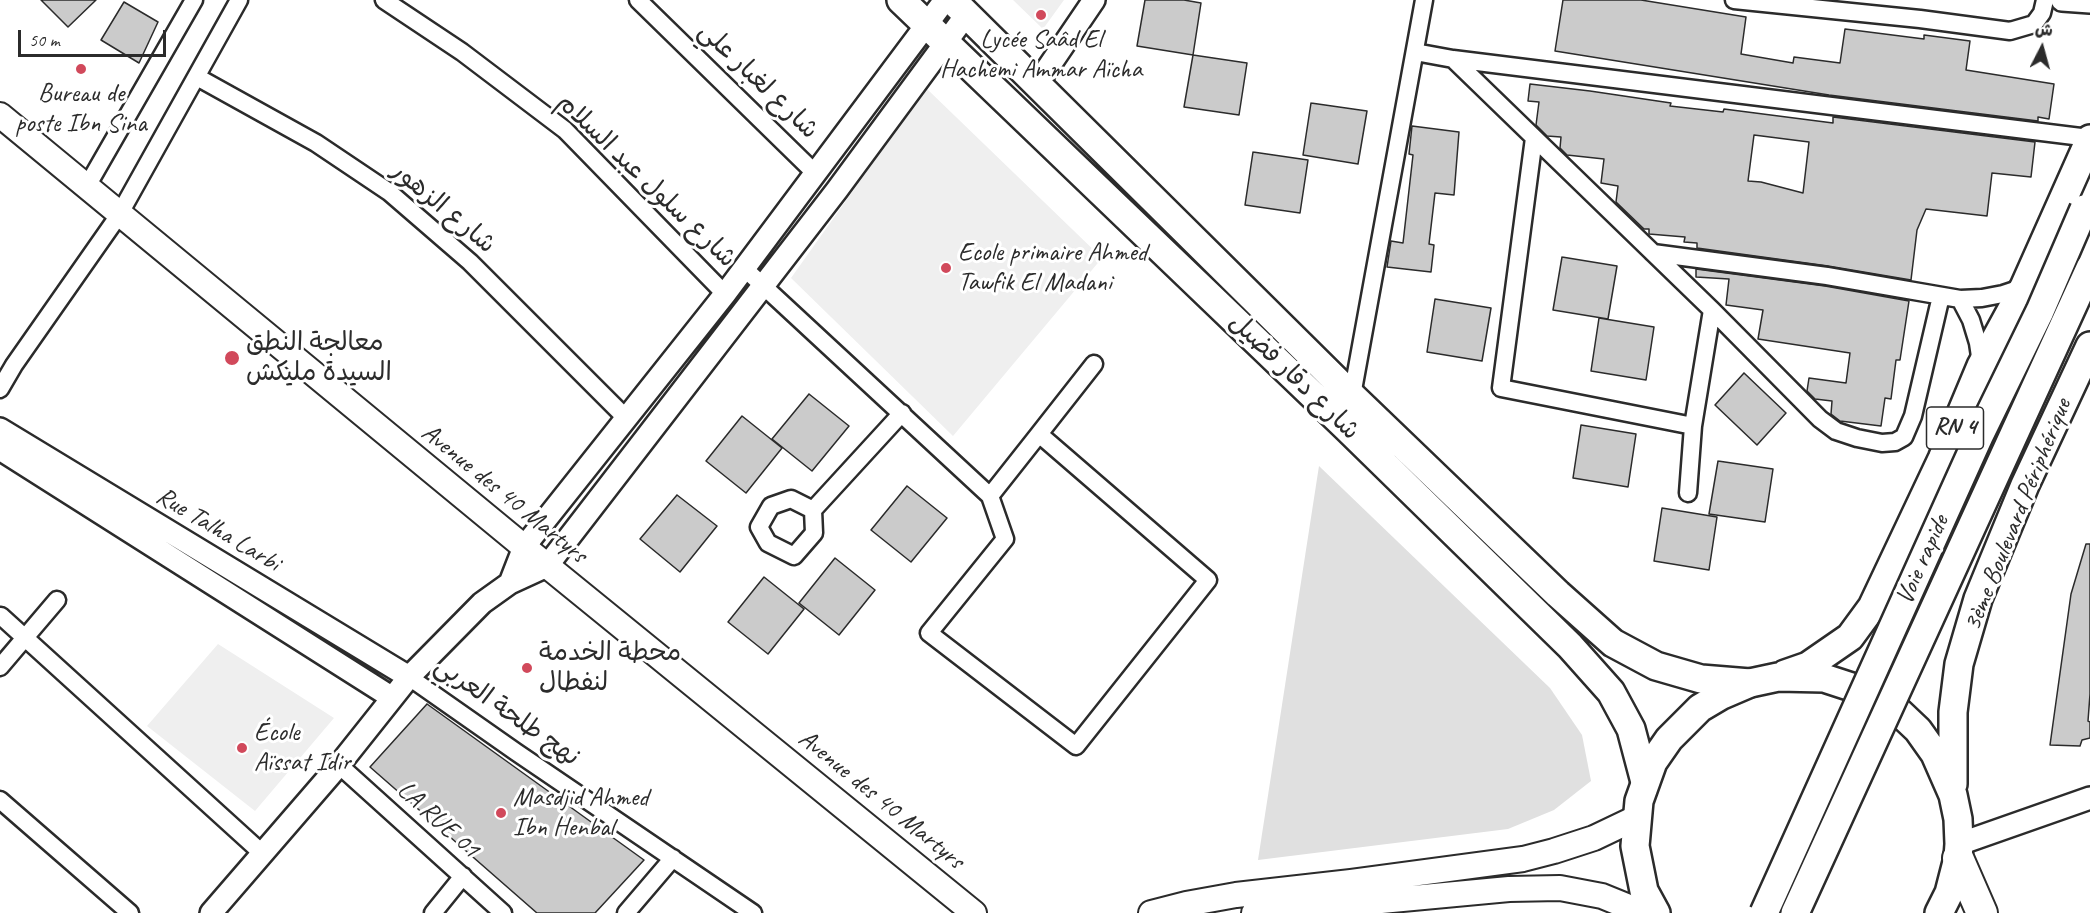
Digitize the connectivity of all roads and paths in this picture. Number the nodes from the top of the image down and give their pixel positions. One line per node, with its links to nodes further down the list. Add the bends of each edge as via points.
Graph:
1 (194, 0): 23 (street)
2 (239, 0): 17 (street)
3 (384, 0): 31 (street, شارع سلول عبد السلام, via 462,52 565,130)
4 (638, 0): 22 (street, شارع لغبار علي)
5 (901, 0): 13 (main road, شارع دقار فضيل)
6 (1094, 0): 18 (street)
7 (1424, 0): 15 (street)
8 (1734, 0): 9 (street, via 2010,31 2034,24)
9 (2045, 0)
10 (2062, 0): 11 (street)
11 (2090, 2)
12 (955, 5): 13 (street); 14 (street); 18 (main road, شارع دقار فضيل)
13 (926, 24): 14 (main road, شارع دقار فضيل); 22 (street)
14 (945, 43): 29 (street); 43 (main road, شارع دقار فضيل)
15 (1415, 52): 16 (street); 39 (street)
16 (1453, 59): 20 (street); 21 (street)
17 (196, 77): 25 (street); 41 (street, شارع الزهور, via 316,143 389,192 470,262)
18 (1037, 84): 39 (main road, شارع دقار فضيل)
19 (0, 115): 23 (main road, Avenue des 40 Martyrs)
20 (1534, 138): 26 (street); 42 (street, via 1501,388)
21 (2090, 139): 30 (main road, RN 4)
22 (816, 174): 28 (street)
23 (86, 188): 25 (main road, Avenue des 40 Martyrs)
24 (2087, 203): 83 (main road, Voie rapide, bridge)
25 (119, 215): 38 (street); 50 (main road, Avenue des 40 Martyrs)
26 (1653, 253): 32 (street); 34 (street)
27 (2090, 268): 84 (main road, Voie rapide, bridge)
28 (744, 269): 29 (street); 31 (street)
29 (763, 286): 40 (street); 51 (street)
30 (2024, 287): 33 (street, via 1982,298); 37 (main road, RN 4)
31 (725, 294): 41 (street)
32 (1941, 296): 33 (street); 34 (street, via 1913,416 1904,437 1882,443 1836,430 1820,419)
33 (1960, 299): 37 (street, via 1971,320)
34 (1712, 310): 42 (street)
35 (2090, 346): 63 (main road, 3ème Boulevard Périphérique, via 1977,599 1959,664 1953,712)
36 (1094, 364): 45 (street)
37 (1981, 366): 58 (main road, RN 4, via 1872,607 1850,637 1836,648 1808,666)
38 (0, 388)
39 (1352, 396): 43 (street); 59 (main road, شارع دقار فضيل, via 1613,643 1656,666 1701,679)
40 (902, 413): 48 (street); 49 (street)
41 (626, 418): 50 (street)
42 (1693, 426): 47 (street)
43 (1347, 428): 62 (main road, شارع دقار فضيل, via 1570,646 1611,692 1631,729)
44 (0, 429): 57 (street, Rue Talha Larbi)
45 (1039, 434): 48 (street); 48 (street, via 1208,580 1076,746 929,633 1005,539)
46 (0, 449): 60 (street)
47 (1688, 493)
48 (990, 496)
49 (813, 510)
50 (524, 548): 51 (main road, Avenue des 40 Martyrs); 52 (street)
51 (548, 566): 52 (street); 78 (main road, Avenue des 40 Martyrs)
52 (510, 583): 57 (street, via 482,603)
53 (57, 600): 55 (street)
54 (1, 616): 55 (street)
55 (25, 638): 56 (street); 68 (street)
56 (0, 667)
57 (408, 677): 60 (street); 69 (street, نهج طلحة العربي)
58 (1778, 677): 59 (main road); 63 (main road, via 1824,678 1868,692 1899,712 1935,754)
59 (1750, 683): 62 (main road, via 1700,708 1682,724 1653,762)
60 (391, 698): 61 (street)
61 (339, 765): 68 (street); 70 (street, LA RUE 01)
62 (1645, 782): 66 (main road)
63 (1953, 795): 67 (main road)
64 (2090, 798): 67 (street)
65 (0, 800): 72 (street)
66 (1638, 817): 71 (main road, via 1554,851); 82 (main road, via 1635,846 1644,891)
67 (1958, 851): 85 (main road, via 1949,893); 86 (highway)
68 (263, 854): 73 (street)
69 (673, 858): 76 (street); 77 (street, نهج طلحة العربي)
70 (463, 876): 74 (street); 75 (street, LA RUE 01)
71 (1352, 893): 79 (main road, via 1236,895); 80 (main road); 81 (main road, via 1560,888 1602,896)
72 (129, 913)
73 (211, 913)
74 (433, 913)
75 (504, 913)
76 (626, 913)
77 (753, 913)
78 (974, 913)
79 (1151, 913)
80 (1254, 913)
81 (1640, 913)
82 (1656, 913)
83 (1764, 913)
84 (1795, 913)
85 (1939, 913)
86 (1982, 913)

